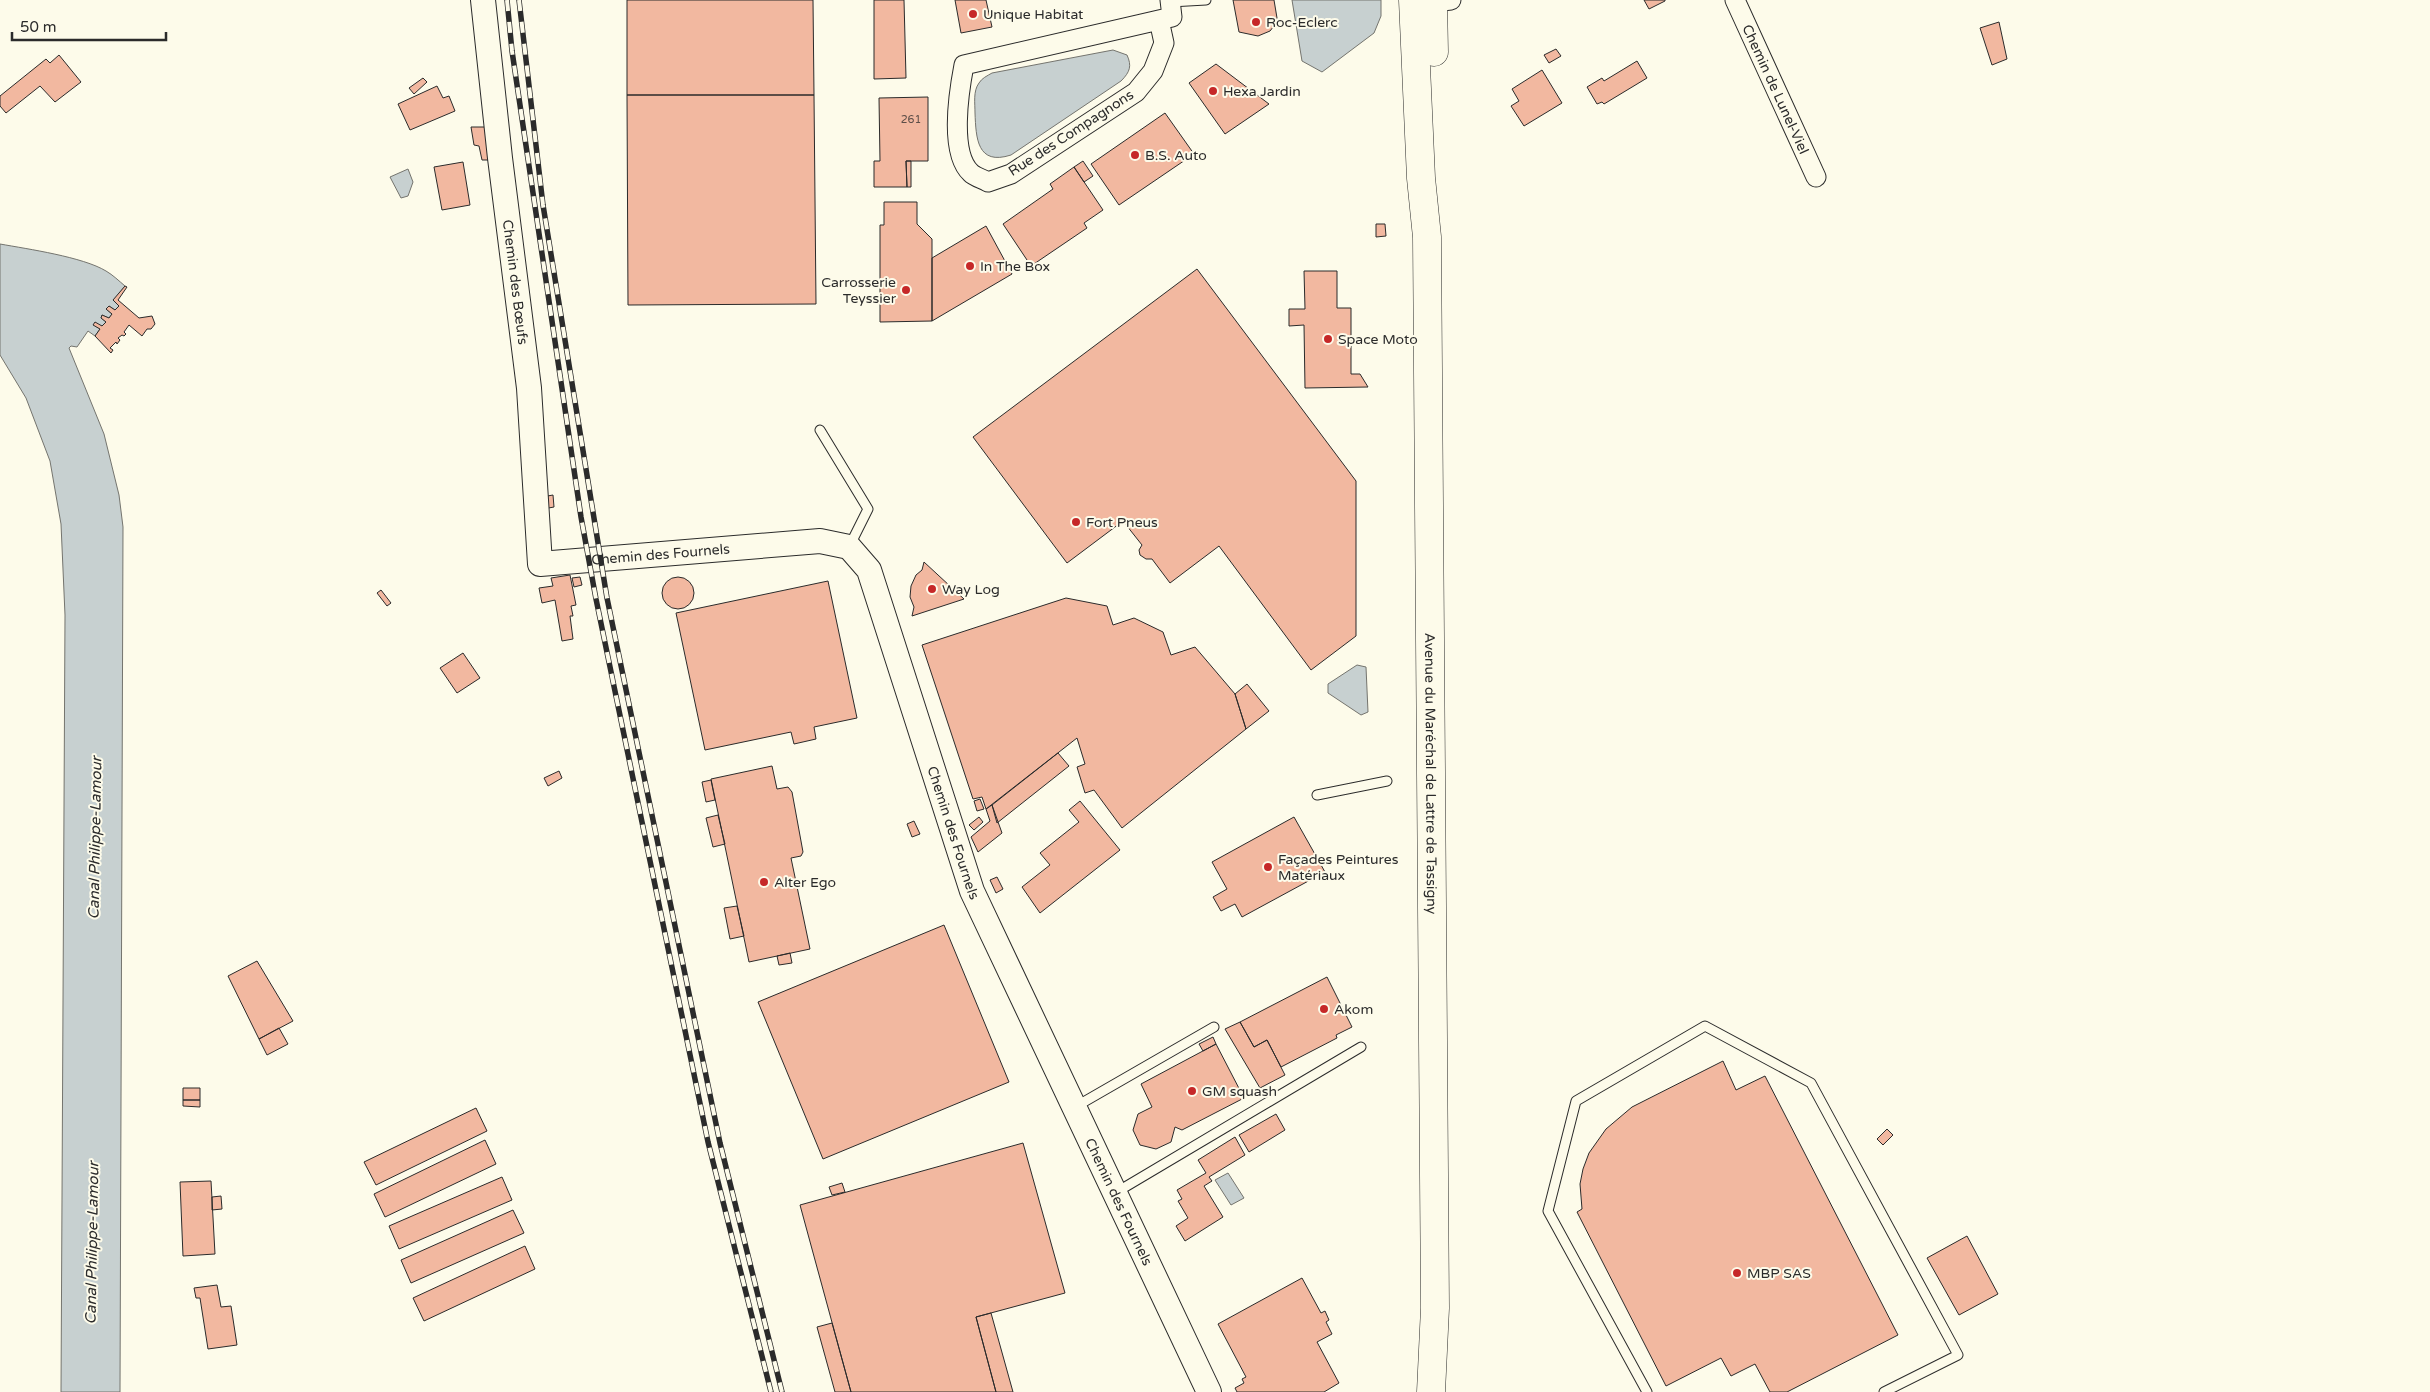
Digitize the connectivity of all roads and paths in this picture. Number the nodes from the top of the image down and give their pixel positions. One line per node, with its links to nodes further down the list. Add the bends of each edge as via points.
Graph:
1 (483, 0): 10 (street, Chemin des Bœufs, via 529,388)
2 (1206, 0): 4 (lane)
3 (1735, 0): 7 (street, Chemin de Lunel-Viel)
4 (1170, 1): 6 (street, via 1172,17)
5 (1432, 1): 17 (main road, Avenue du Maréchal de Lattre de Tassigny, via 1437,190 1427,237)
6 (1159, 20): 6 (street, Rue des Compagnons, via 964,65 958,96 958,150 970,173 988,182 1011,174 1136,92 1153,71 1164,44)
7 (1816, 177)
8 (820, 430): 9 (lane, via 868,509)
9 (849, 547): 10 (street, Chemin des Fournels, via 820,541); 15 (street, Chemin des Fournels, via 869,570 972,891)
10 (540, 564)
11 (1387, 781): 12 (lane)
12 (1317, 795)
13 (1214, 1027): 15 (lane)
14 (1360, 1048): 16 (lane)
15 (1074, 1107): 16 (street, Chemin des Fournels)
16 (1115, 1193): 18 (street, Chemin des Fournels)
17 (1434, 1308): 19 (main road, Avenue du Maréchal de Lattre de Tassigny); 20 (main road, Avenue du Maréchal de Lattre de Tassigny)
18 (1209, 1392)
19 (1431, 1392)
20 (1442, 1392)
21 (1647, 1392): 22 (lane, via 1548,1211 1576,1101 1705,1026 1810,1082 1958,1355)
22 (1884, 1392)

